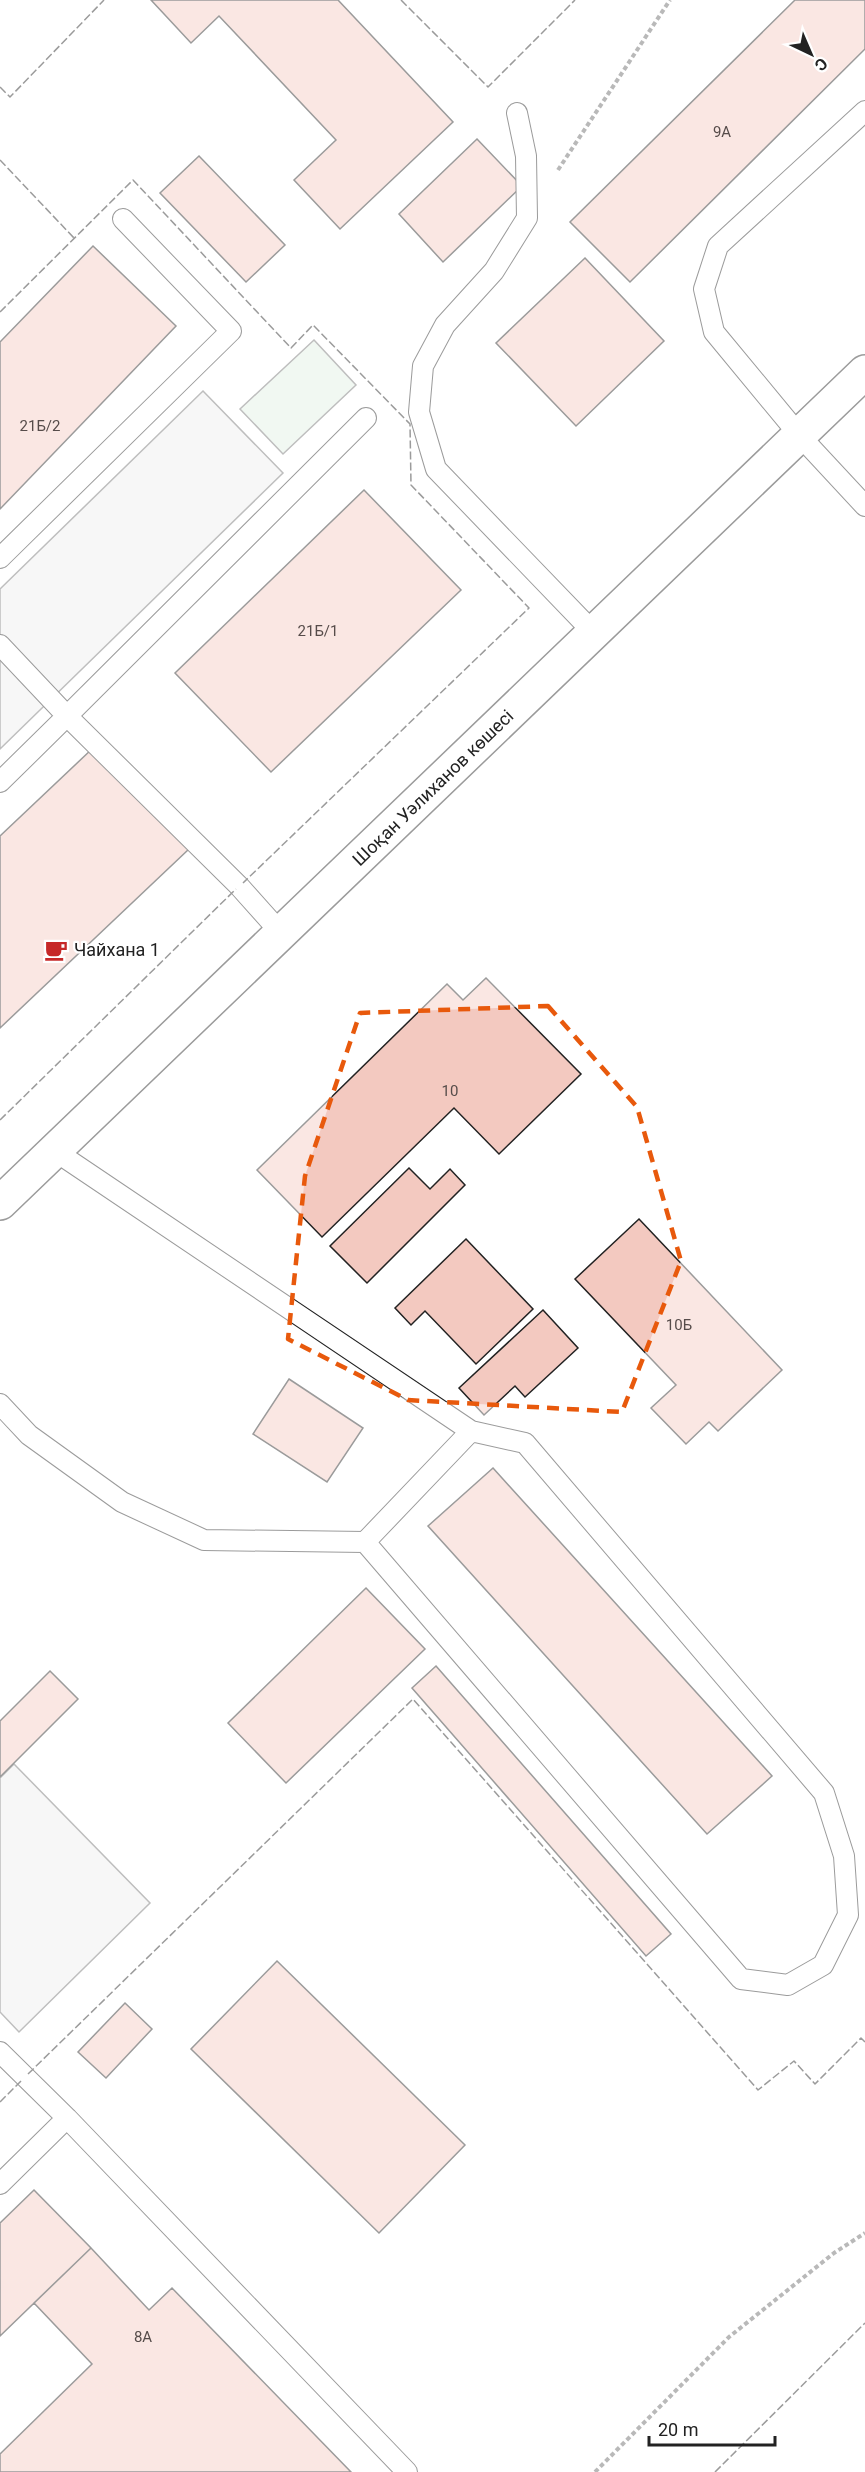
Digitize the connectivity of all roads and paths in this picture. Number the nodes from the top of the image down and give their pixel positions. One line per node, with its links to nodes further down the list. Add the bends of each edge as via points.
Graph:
1 (670, 0): 4 (path)
2 (865, 111): 8 (lane, via 718,246 704,289 714,332)
3 (517, 113): 4 (lane, via 526,156)
4 (527, 218): 11 (lane, via 494,271 445,325 423,366 419,412 436,469)
5 (123, 219): 10 (lane, via 231,331)
6 (865, 372): 8 (main road, Шоқан Уәлиханов көшесі)
7 (366, 418): 13 (lane)
8 (800, 436): 9 (lane); 11 (main road, Шоқан Уәлиханов көшесі)
9 (865, 506)
10 (0, 558)
11 (594, 633): 15 (main road, Шоқан Уәлиханов көшесі)
12 (0, 645): 13 (lane)
13 (67, 716): 14 (lane); 15 (lane, via 239,886)
14 (0, 782)
15 (281, 933): 16 (main road, Шоқан Уәлиханов көшесі)
16 (55, 1151): 17 (main road, Шоқан Уәлиханов көшесі); 19 (lane)
17 (0, 1203)
18 (0, 1404): 20 (lane, via 29,1435 122,1502 204,1540)
19 (471, 1431): 20 (lane); 20 (lane, via 525,1443 824,1793 844,1856 848,1915 823,1965 788,1985 741,1979)
20 (365, 1542)
21 (0, 2052): 22 (lane)
22 (67, 2118): 23 (lane); 25 (lane)
23 (0, 2184)
24 (865, 2233): 26 (path, via 729,2337)
25 (407, 2472)
26 (596, 2472)

